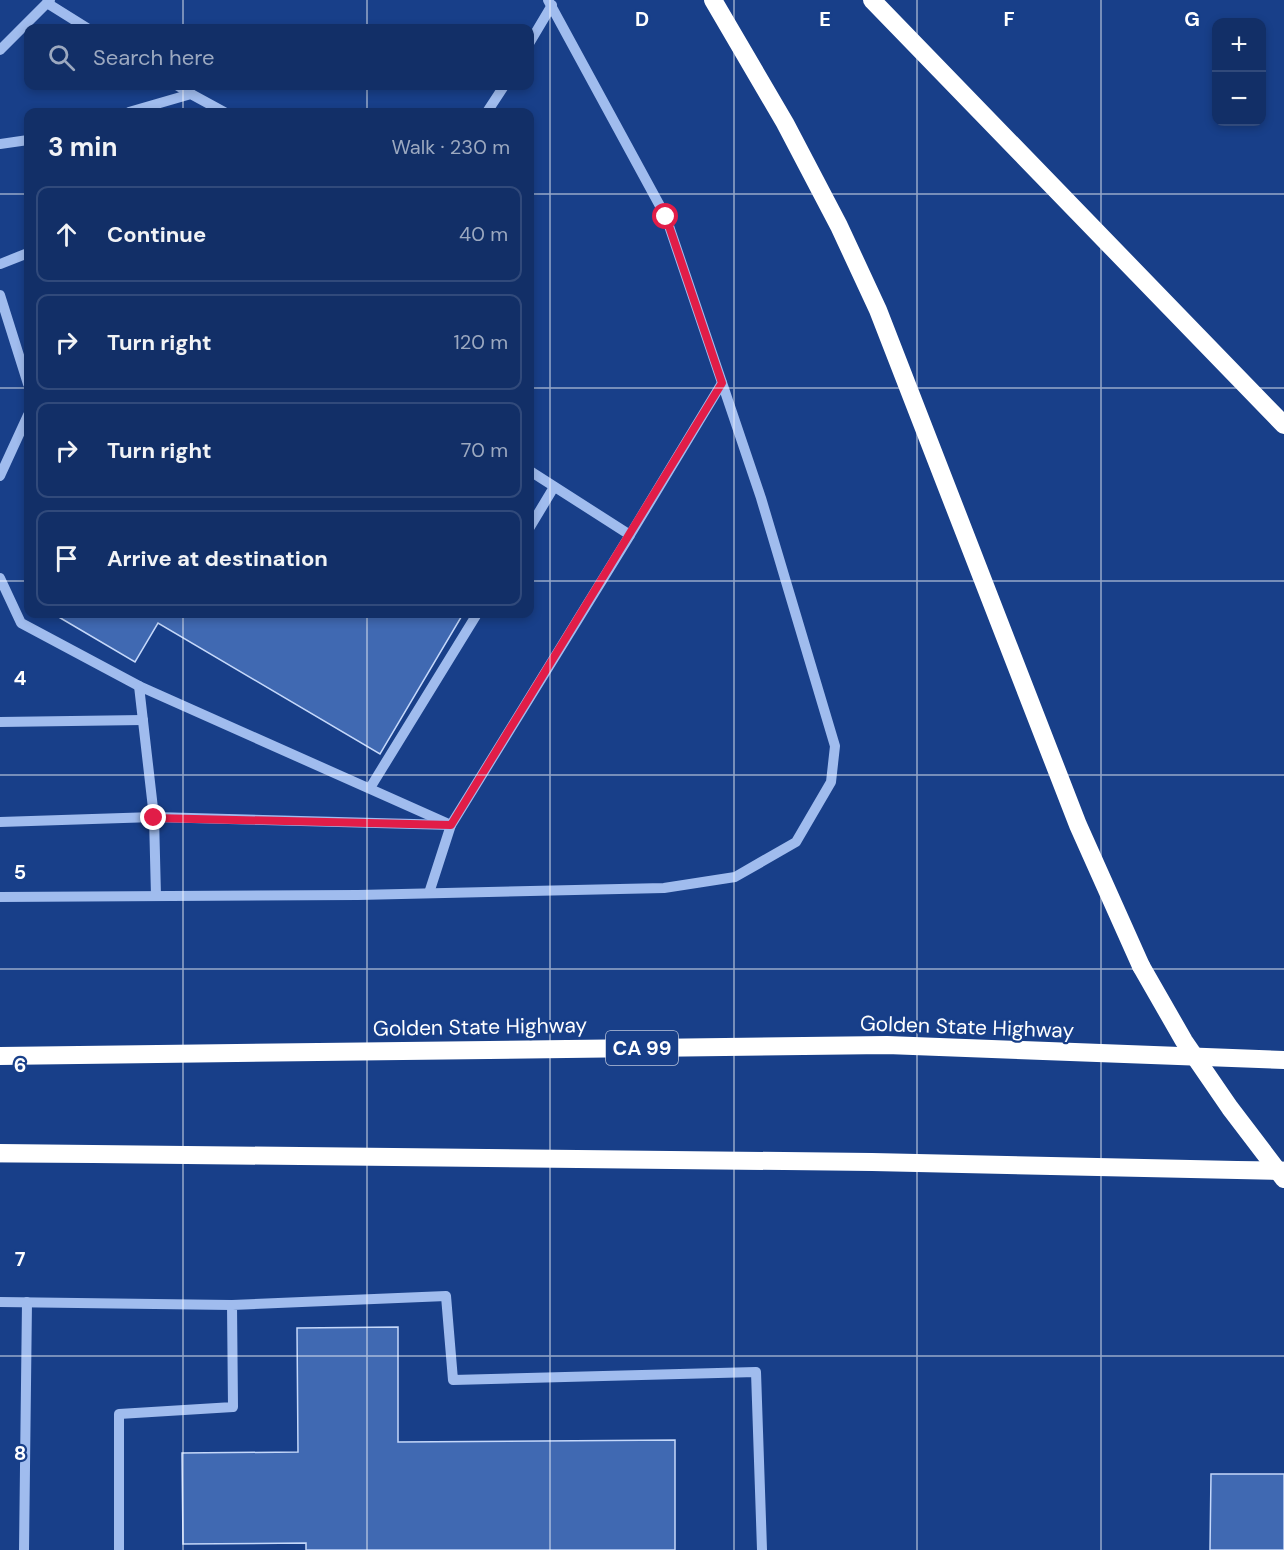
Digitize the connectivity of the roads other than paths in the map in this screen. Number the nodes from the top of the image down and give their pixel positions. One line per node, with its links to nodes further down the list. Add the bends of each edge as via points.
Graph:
1 (713, 0): 46 (highway, bridge, via 785,123 878,310 1078,825 1141,966 1184,1041)
2 (872, 0): 24 (highway)
3 (48, 2): 5 (lane); 6 (lane)
4 (550, 3): 8 (lane); 22 (lane, via 666,217)
5 (26, 24)
6 (81, 24)
7 (24, 26): 9 (lane)
8 (534, 34)
9 (0, 50)
10 (184, 90): 12 (lane)
11 (502, 90): 15 (lane)
12 (191, 94): 13 (lane); 14 (lane)
13 (143, 108)
14 (217, 108)
15 (490, 108)
16 (24, 141): 17 (lane)
17 (0, 144)
18 (24, 255): 19 (lane)
19 (0, 264)
20 (0, 295): 21 (lane)
21 (24, 371)
22 (722, 383): 29 (lane); 39 (lane, via 761,498 835,746 831,782 796,843 735,877 664,888)
23 (24, 424): 26 (lane)
24 (1284, 425)
25 (534, 474): 27 (lane)
26 (0, 476)
27 (554, 487): 28 (lane); 29 (lane)
28 (534, 520)
29 (630, 535): 38 (lane)
30 (0, 578): 32 (lane, via 21,623)
31 (475, 618): 35 (lane)
32 (140, 686): 33 (lane); 35 (lane)
33 (143, 720): 34 (lane); 36 (lane)
34 (0, 722)
35 (370, 788): 38 (lane)
36 (154, 818): 37 (lane); 38 (lane); 40 (lane)
37 (0, 822)
38 (451, 825): 39 (lane)
39 (429, 893): 40 (lane)
40 (156, 896): 41 (lane)
41 (0, 897)
42 (0, 1056): 43 (highway, Golden State Highway / CA 99, via 887,1045)
43 (1284, 1060)
44 (0, 1153): 45 (highway, via 872,1162)
45 (1284, 1171)
46 (1284, 1179)
47 (0, 1302): 48 (lane)
48 (27, 1302): 49 (lane); 50 (lane)
49 (232, 1305): 51 (lane, via 233,1407 119,1414); 52 (lane, via 447,1296 453,1380 756,1372)
50 (24, 1550)
51 (119, 1550)
52 (762, 1550)

